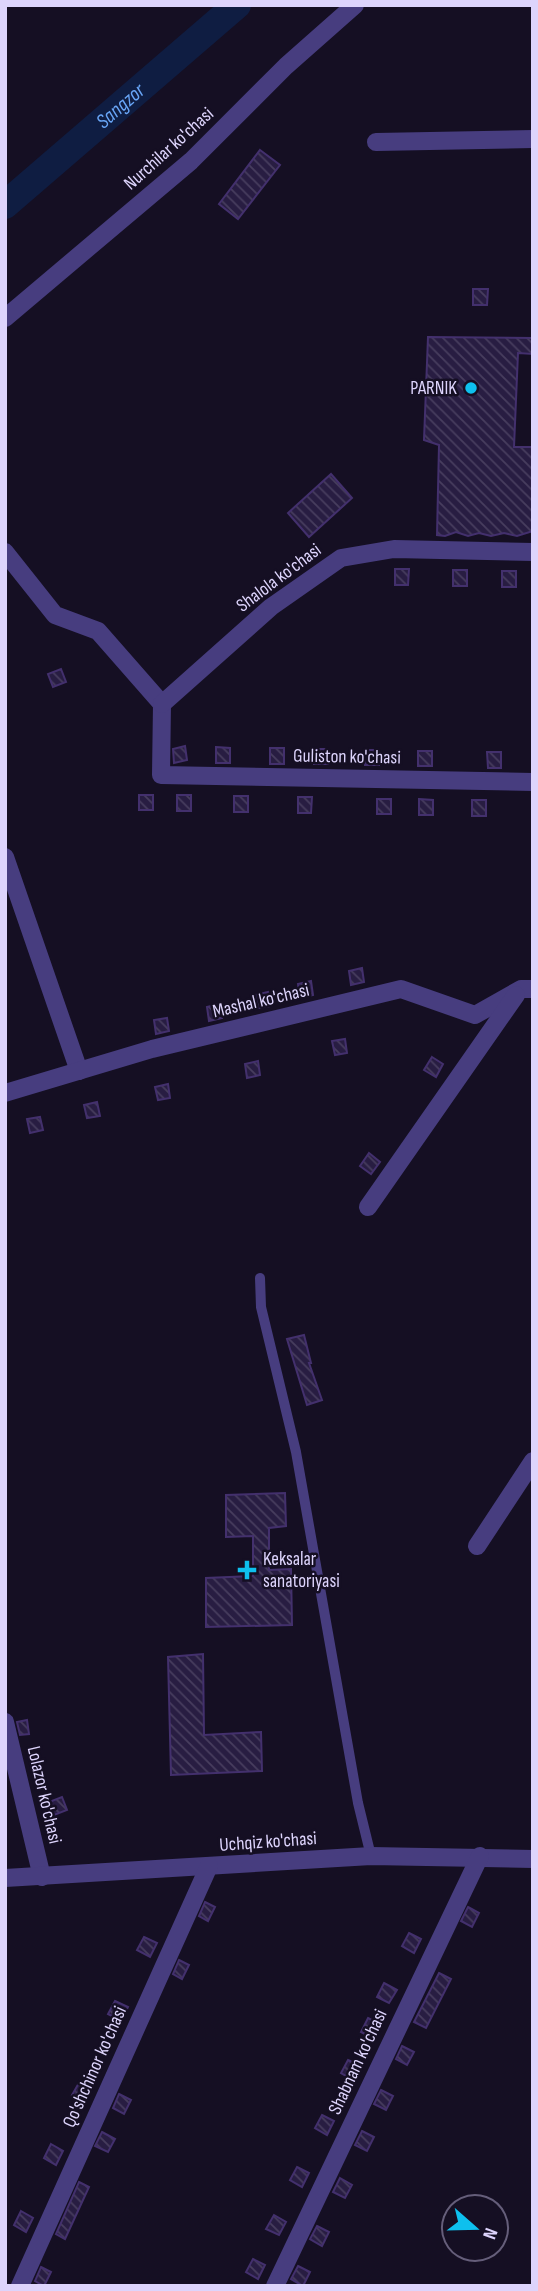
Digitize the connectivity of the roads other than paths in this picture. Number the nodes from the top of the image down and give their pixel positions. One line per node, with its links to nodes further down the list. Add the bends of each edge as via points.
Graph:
1 (355, 5): 4 (street, Nurchilar ko'chasi, via 191,161)
2 (533, 139): 3 (street)
3 (376, 142)
4 (5, 318)
5 (5, 552): 7 (street, via 55,615 98,631)
6 (533, 552): 7 (street, Shalola ko'chasi, via 394,549 341,558 271,607)
7 (162, 704): 8 (street, Guliston ko'chasi, via 161,775)
8 (533, 782)
9 (5, 857): 11 (street)
10 (527, 989): 11 (street, Mashal ko'chasi, via 475,1015 401,989); 13 (street, Mashal ko'chasi)
11 (79, 1071): 12 (street, Mashal ko'chasi)
12 (5, 1093)
13 (368, 1207)
14 (260, 1278): 18 (lane, via 261,1307 296,1452)
15 (533, 1461): 16 (street)
16 (477, 1546)
17 (5, 1722): 22 (street, Lolazor ko'chasi)
18 (370, 1856): 19 (street, Uchqiz ko'chasi); 21 (street, Uchqiz ko'chasi)
19 (480, 1856): 20 (street, Uchqiz ko'chasi); 25 (street, Shabnam ko'chasi)
20 (533, 1859)
21 (209, 1866): 22 (street, Uchqiz ko'chasi); 24 (street, Qo'shchinor ko'chasi)
22 (42, 1877): 23 (street, Uchqiz ko'chasi)
23 (5, 1878)
24 (20, 2286)
25 (275, 2286)

